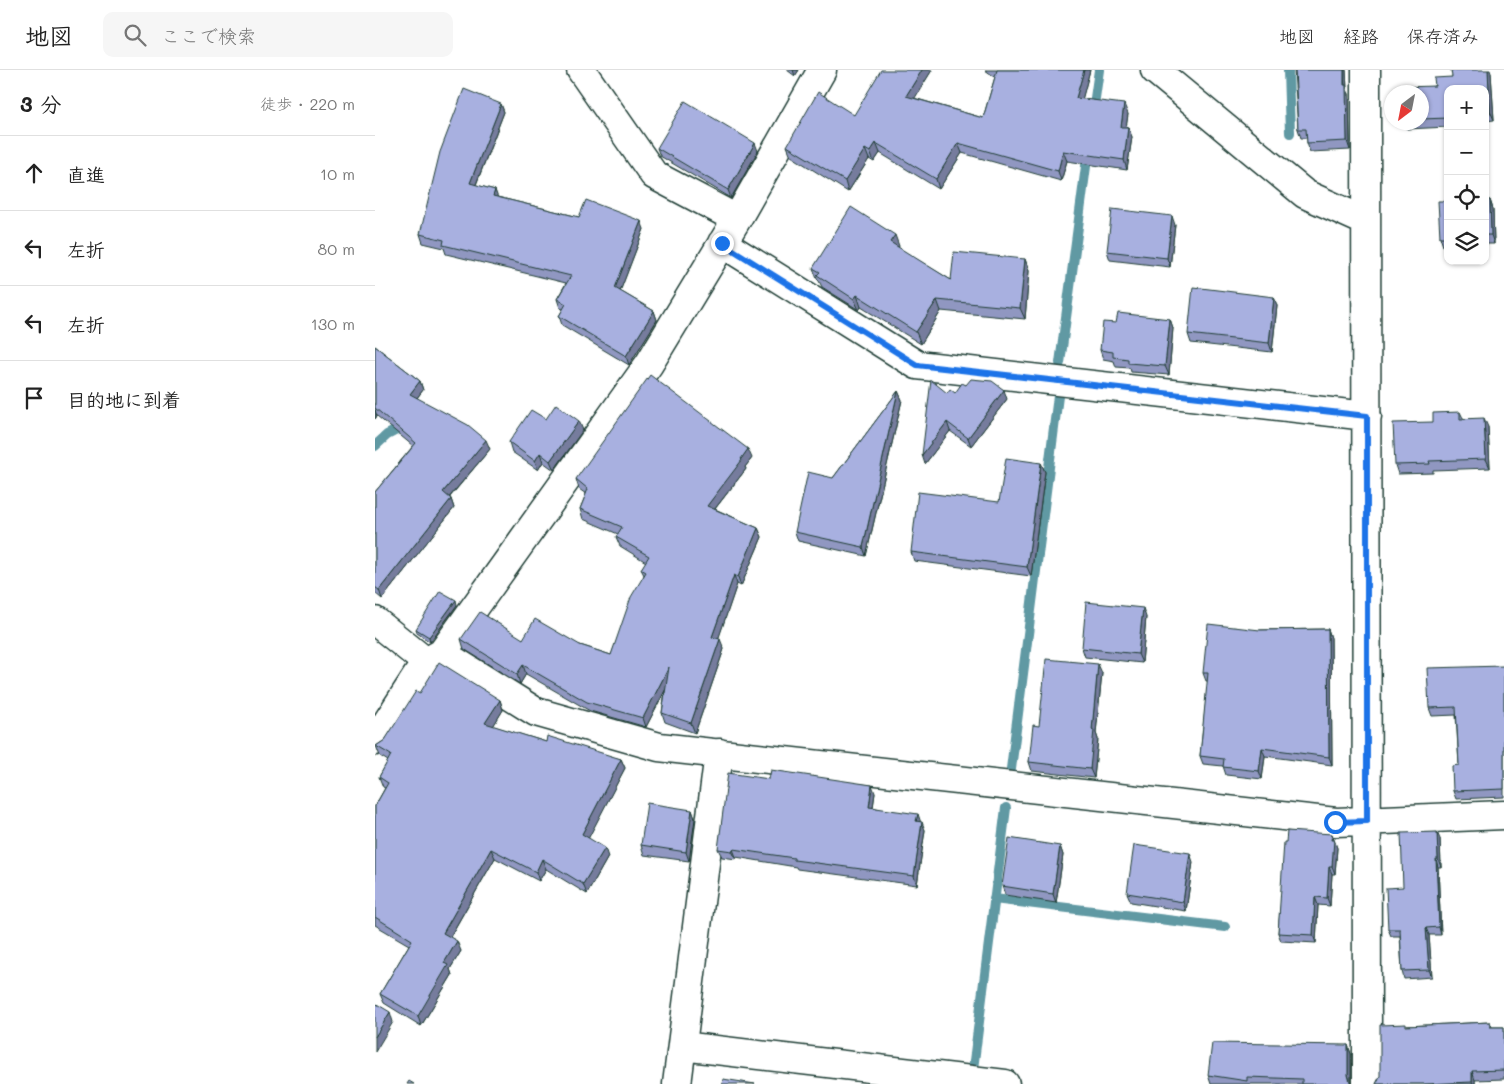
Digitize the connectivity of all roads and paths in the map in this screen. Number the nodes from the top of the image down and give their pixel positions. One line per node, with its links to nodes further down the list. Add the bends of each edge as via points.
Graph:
1 (581, 70): 5 (street, via 654,175)
2 (822, 70): 5 (street)
3 (1155, 70): 6 (street, via 1305,194)
4 (1366, 70): 6 (street)
5 (737, 218): 7 (street)
6 (1365, 221): 8 (street)
7 (722, 243): 8 (street, via 917,365); 10 (street, via 649,364)
8 (1367, 416): 14 (street)
9 (375, 620): 10 (street)
10 (434, 658): 11 (street); 12 (street, via 536,712 659,746)
11 (375, 740)
12 (719, 753): 14 (street, via 1335,822); 15 (street)
13 (1504, 815): 14 (street)
14 (1367, 821): 18 (street)
15 (682, 1046): 16 (street); 17 (street)
16 (677, 1084)
17 (1005, 1084)
18 (1367, 1084)

